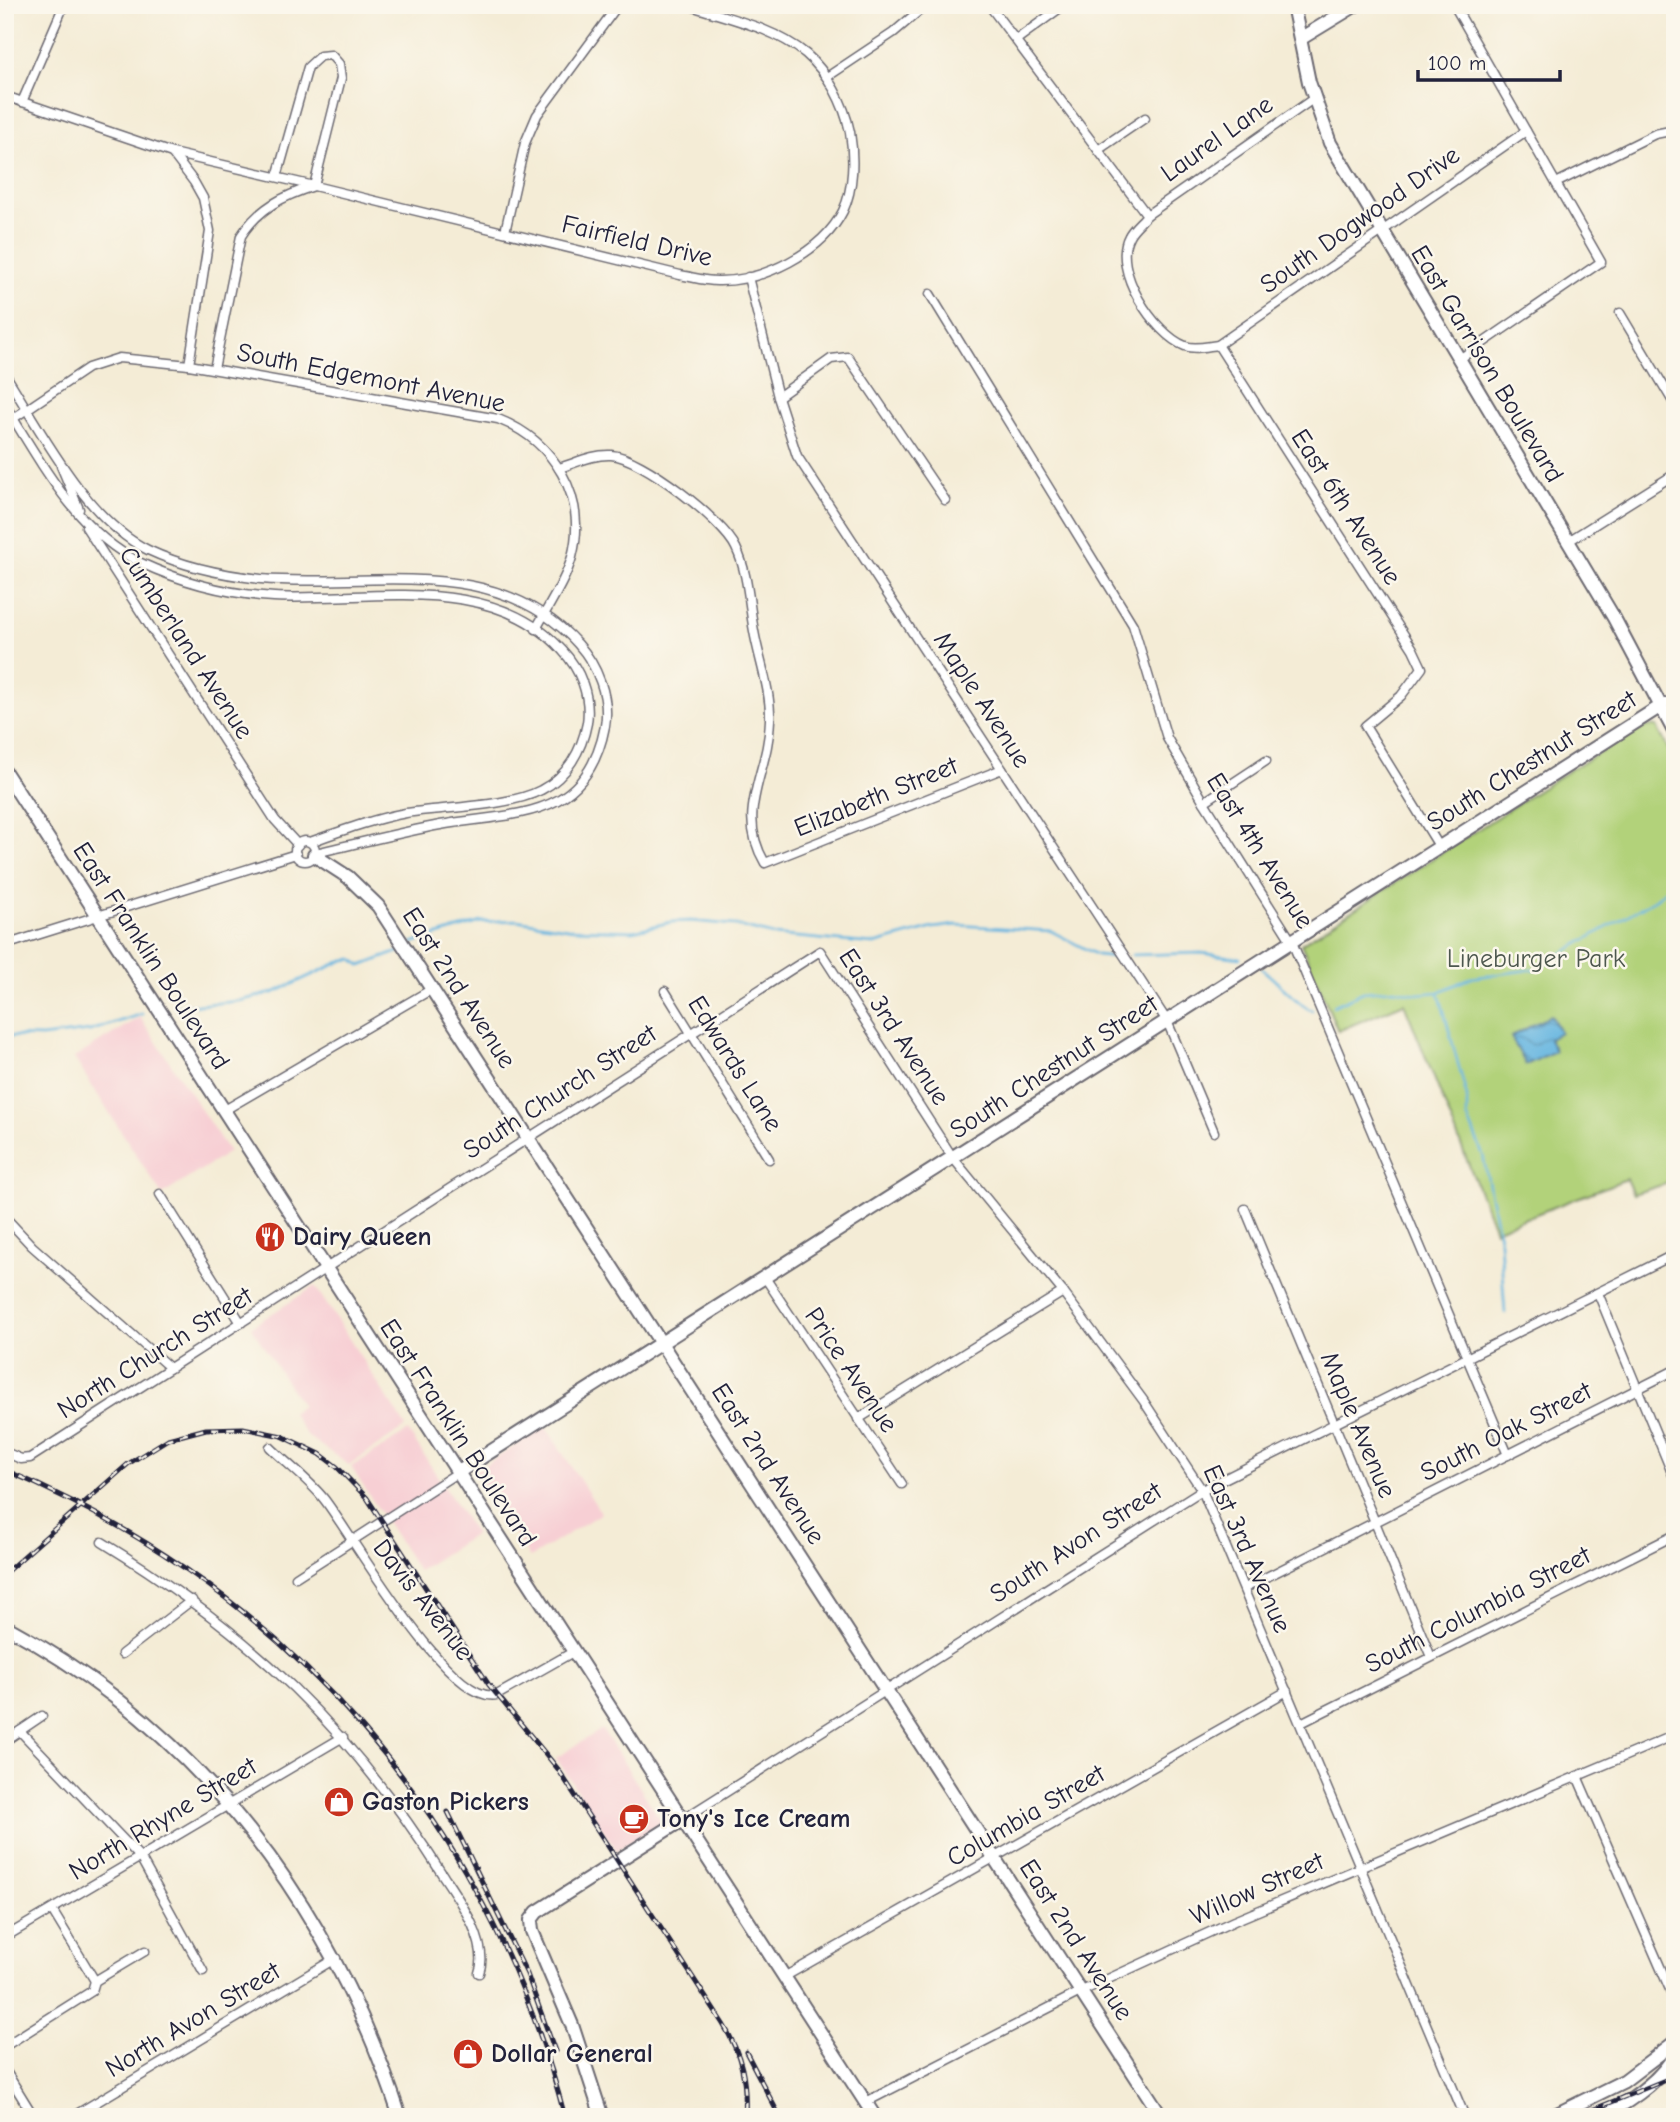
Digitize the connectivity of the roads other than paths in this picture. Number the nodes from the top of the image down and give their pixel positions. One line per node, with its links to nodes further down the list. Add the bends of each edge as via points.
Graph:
1 (64, 5): 15 (street)
2 (618, 5): 25 (street, via 537,115)
3 (688, 5): 12 (street, Fairfield Drive, via 776,35 806,54)
4 (926, 5): 12 (street)
5 (989, 5): 11 (street)
6 (1065, 5): 11 (street)
7 (1293, 5): 10 (street, East Garrison Boulevard)
8 (1356, 5): 10 (street)
9 (1454, 5): 18 (street)
10 (1300, 39): 14 (street, East Garrison Boulevard)
11 (1016, 40): 19 (street)
12 (827, 77): 27 (street, Fairfield Drive, via 851,138 850,183 842,212 800,255)
13 (5, 96): 15 (street, Fairfield Drive)
14 (1314, 99): 24 (street, Laurel Lane); 26 (street, East Garrison Boulevard, via 1330,143)
15 (22, 103): 20 (street, Fairfield Drive)
16 (1144, 118): 19 (street)
17 (1675, 130): 22 (street, via 1655,134)
18 (1526, 131): 22 (street); 26 (street, South Dogwood Drive)
19 (1098, 150): 24 (street)
20 (172, 153): 21 (street, Fairfield Drive); 32 (street, via 198,190 210,231)
21 (277, 177): 23 (street, Fairfield Drive); 23 (street, via 308,68 320,56 331,55 339,64 341,78)
22 (1556, 183): 31 (street, via 1601,262)
23 (314, 186): 25 (street, Fairfield Drive); 33 (street, via 272,204 241,236)
24 (1147, 215): 30 (street, via 1129,236 1125,250 1136,294 1175,341 1188,347)
25 (505, 232): 27 (street, Fairfield Drive, via 680,275 716,281)
26 (1381, 232): 30 (street, South Dogwood Drive); 31 (street, East Garrison Boulevard)
27 (748, 277): 35 (street, Maple Avenue)
28 (930, 294): 55 (street, East 4th Avenue, via 1133,625 1162,726)
29 (1620, 313): 37 (street)
30 (1218, 345): 56 (street, East 6th Avenue, via 1422,668 1401,696 1365,726)
31 (1458, 360): 46 (street, East Garrison Boulevard)
32 (189, 365): 33 (street, South Edgemont Avenue); 38 (street, South Edgemont Avenue, via 119,358 88,368)
33 (214, 369): 42 (street, South Edgemont Avenue, via 485,416 536,440)
34 (5, 374): 38 (street)
35 (778, 397): 44 (street, via 831,359 848,357); 53 (street, Maple Avenue, via 797,456)
36 (5, 405): 39 (street)
37 (1675, 405)
38 (28, 410): 39 (street, South Edgemont Avenue); 41 (street)
39 (14, 419): 40 (street, South Edgemont Avenue); 45 (street)
40 (5, 424)
41 (56, 454): 45 (street, Cumberland Avenue); 47 (street, via 121,533 175,560 263,579 452,580 503,594)
42 (559, 468): 47 (street, South Edgemont Avenue, via 575,511 575,541); 53 (street, Elizabeth Street, via 605,455 626,457 715,522 735,544 769,705 768,735 751,814 752,837 765,863)
43 (1675, 474): 46 (street)
44 (944, 500)
45 (82, 520): 48 (street, via 129,557 214,588 274,597 425,595 485,605); 57 (street, Cumberland Avenue)
46 (1567, 542): 50 (street, East Garrison Boulevard)
47 (543, 615): 48 (street, South Edgemont Avenue); 58 (street, via 584,650 604,695 601,739 578,783 531,813)
48 (536, 629): 58 (street, via 569,657 585,689 586,730 577,755 562,774 528,796 401,814)
49 (1675, 697): 50 (street, South Chestnut Street)
50 (1661, 706): 51 (street, East Garrison Boulevard); 56 (street, South Chestnut Street)
51 (1675, 733)
52 (1266, 761): 55 (street)
53 (1002, 769): 65 (street, Maple Avenue)
54 (5, 772): 59 (street, East Franklin Boulevard)
55 (1204, 802): 60 (street, East 4th Avenue)
56 (1439, 846): 60 (street, South Chestnut Street)
57 (297, 849): 58 (street); 58 (street, via 303,860); 59 (street)
58 (313, 850): 63 (street, East 2nd Avenue, via 379,906)
59 (97, 915): 61 (street); 67 (street, East Franklin Boulevard)
60 (1292, 942): 65 (street, South Chestnut Street); 82 (street, East 4th Avenue)
61 (5, 945)
62 (820, 951): 66 (street, South Church Street); 70 (street, East 3rd Avenue)
63 (432, 989): 67 (street); 69 (street, East 2nd Avenue)
64 (665, 991): 66 (street, Edwards Lane)
65 (1167, 1021): 68 (street, Maple Avenue); 70 (street, South Chestnut Street)
66 (691, 1033): 69 (street, South Church Street); 71 (street, Edwards Lane)
67 (223, 1111): 76 (street, East Franklin Boulevard)
68 (1213, 1132)
69 (528, 1137): 76 (street, South Church Street); 81 (street, East 2nd Avenue)
70 (953, 1158): 77 (street, South Chestnut Street); 78 (street, East 3rd Avenue)
71 (769, 1159)
72 (160, 1194): 80 (street)
73 (1245, 1209): 87 (street, Maple Avenue)
74 (5, 1217): 83 (street)
75 (1675, 1254): 79 (street, South Avon Street)
76 (325, 1269): 80 (street, North Church Street); 91 (street, East Franklin Boulevard)
77 (766, 1279): 81 (street, South Chestnut Street); 86 (street, Price Avenue)
78 (1063, 1292): 86 (street); 94 (street, East 3rd Avenue)
79 (1598, 1293): 82 (street, South Avon Street); 85 (street)
80 (241, 1323): 83 (street, North Church Street)
81 (662, 1343): 91 (street, South Chestnut Street); 106 (street, East 2nd Avenue)
82 (1467, 1359): 87 (street, South Avon Street); 90 (street, East 4th Avenue)
83 (170, 1368): 89 (street, North Church Street, via 30,1458)
84 (1675, 1370): 85 (street, South Oak Street)
85 (1637, 1390): 90 (street, South Oak Street); 92 (street)
86 (858, 1419): 93 (street, Price Avenue)
87 (1335, 1424): 94 (street, South Avon Street); 95 (street, Maple Avenue)
88 (270, 1447): 97 (street, Davis Avenue, via 323,1497)
89 (5, 1452)
90 (1508, 1455): 95 (street, South Oak Street)
91 (457, 1473): 97 (street); 103 (street, East Franklin Boulevard)
92 (1675, 1480)
93 (902, 1483)
94 (1202, 1490): 100 (street, East 3rd Avenue); 106 (street, South Avon Street)
95 (1376, 1520): 100 (street, South Oak Street); 105 (street, Maple Avenue)
96 (1675, 1535): 105 (street, South Columbia Street)
97 (351, 1540): 99 (street); 103 (street, Davis Avenue, via 442,1663 472,1691 497,1695)
98 (102, 1542): 101 (street)
99 (296, 1577)
100 (1244, 1588): 107 (street, East 3rd Avenue)
101 (192, 1600): 104 (street); 112 (street, via 267,1661)
102 (6, 1626): 115 (street, via 60,1658 133,1712)
103 (573, 1652): 116 (street, East Franklin Boulevard)
104 (122, 1654)
105 (1431, 1657): 109 (street, South Columbia Street)
106 (888, 1690): 116 (street, South Avon Street); 118 (street, East 2nd Avenue)
107 (1287, 1691): 109 (street, East 3rd Avenue); 118 (street, Columbia Street)
108 (41, 1716): 110 (street)
109 (1301, 1723): 119 (street, East 3rd Avenue)
110 (20, 1731): 113 (street); 117 (street)
111 (1675, 1735): 114 (street, Willow Street)
112 (343, 1737): 115 (street, North Rhyne Street); 125 (street, via 410,1822 452,1889 480,1947 483,1963)
113 (5, 1741)
114 (1577, 1776): 119 (street, Willow Street); 129 (street)
115 (229, 1805): 117 (street, North Rhyne Street); 123 (street, via 276,1864)
116 (682, 1820): 126 (street, East Franklin Boulevard); 138 (street, South Avon Street, via 531,1920)
117 (140, 1857): 120 (street, North Rhyne Street); 124 (street)
118 (995, 1858): 126 (street, Columbia Street); 128 (street, East 2nd Avenue)
119 (1361, 1866): 128 (street, Willow Street); 141 (street, East 3rd Avenue)
120 (52, 1910): 121 (street, North Rhyne Street); 127 (street)
121 (5, 1937)
122 (145, 1951): 127 (street)
123 (336, 1958): 136 (street, North Avon Street); 137 (street, via 366,2020)
124 (203, 1971)
125 (479, 1973)
126 (784, 1977): 134 (street, East Franklin Boulevard)
127 (96, 1981): 131 (street, via 92,1992)
128 (1082, 1991): 134 (street, Willow Street); 140 (street, East 2nd Avenue)
129 (1675, 2001)
130 (1675, 2042): 142 (street, via 1624,2081)
131 (5, 2046)
132 (1675, 2054): 143 (street, via 1650,2082)
133 (5, 2070): 135 (street)
134 (866, 2102): 139 (street, East Franklin Boulevard)
135 (34, 2117)
136 (72, 2117)
137 (400, 2117)
138 (602, 2117)
139 (875, 2117)
140 (1162, 2117)
141 (1465, 2117)
142 (1551, 2117)
143 (1601, 2117)

